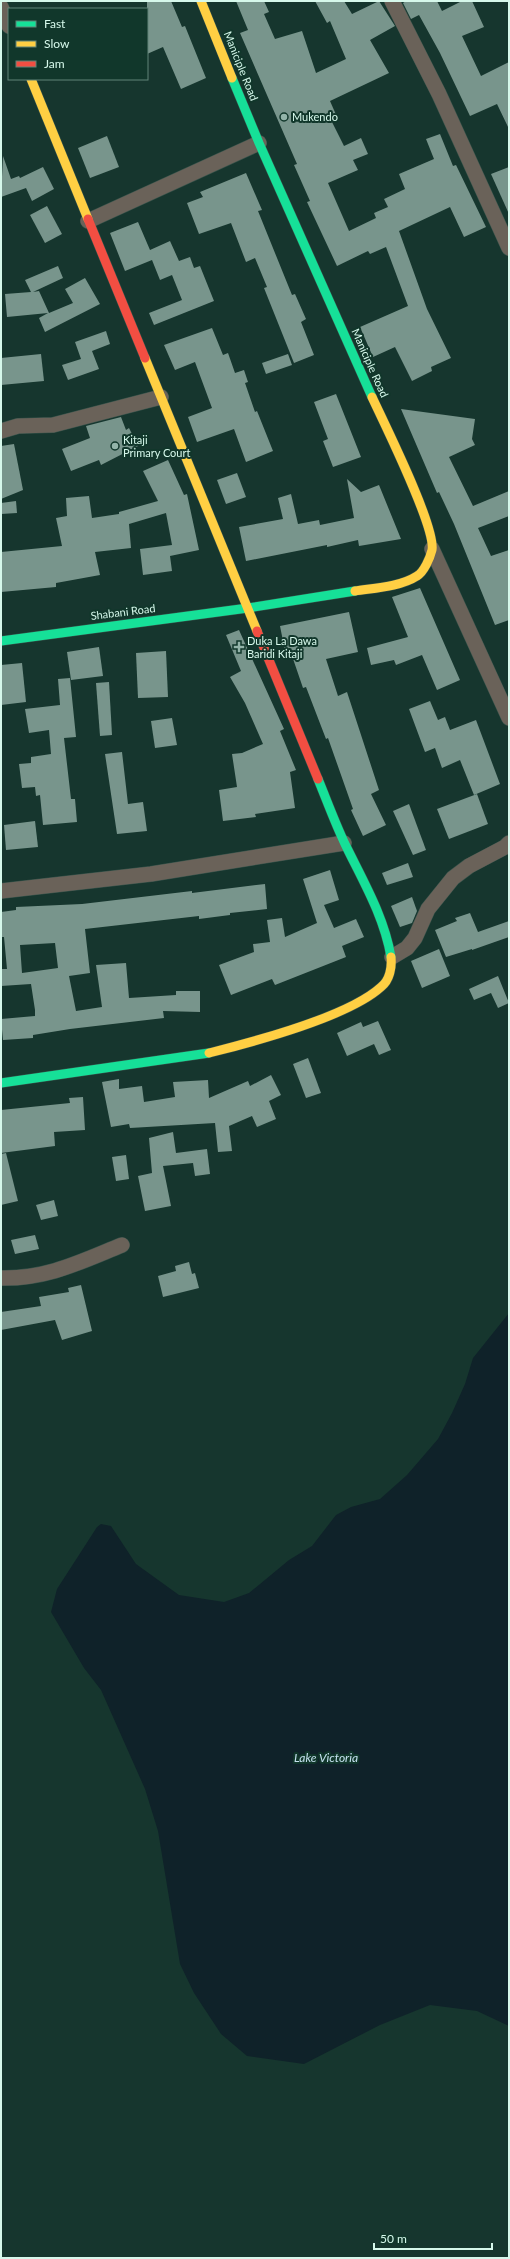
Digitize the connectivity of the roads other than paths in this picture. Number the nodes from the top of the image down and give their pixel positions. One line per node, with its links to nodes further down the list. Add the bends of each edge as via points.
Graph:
1 (201, 1): 6 (street, Maniciple Road)
2 (392, 1): 8 (street)
3 (1, 7): 4 (street)
4 (8, 24)
5 (31, 80): 7 (street)
6 (260, 143): 7 (street); 11 (street, Maniciple Road, via 424,514)
7 (88, 221): 9 (street)
8 (509, 248)
9 (161, 397): 10 (street, via 52,425 18,426); 12 (street)
10 (1, 431)
11 (432, 549): 12 (street, via 425,567 418,576 402,582); 14 (street)
12 (248, 608): 13 (street, Shabani Road); 15 (street)
13 (1, 640)
14 (509, 718)
15 (344, 842): 17 (street, via 151,874); 18 (street, via 373,901)
16 (509, 843): 18 (street, via 505,848 469,866 453,878 428,909 415,938 407,948)
17 (1, 891)
18 (392, 957): 19 (street, via 391,971 382,987 365,999 320,1019 216,1051)
19 (1, 1083)
20 (122, 1245): 21 (street, via 49,1274 27,1278)
21 (1, 1278)

